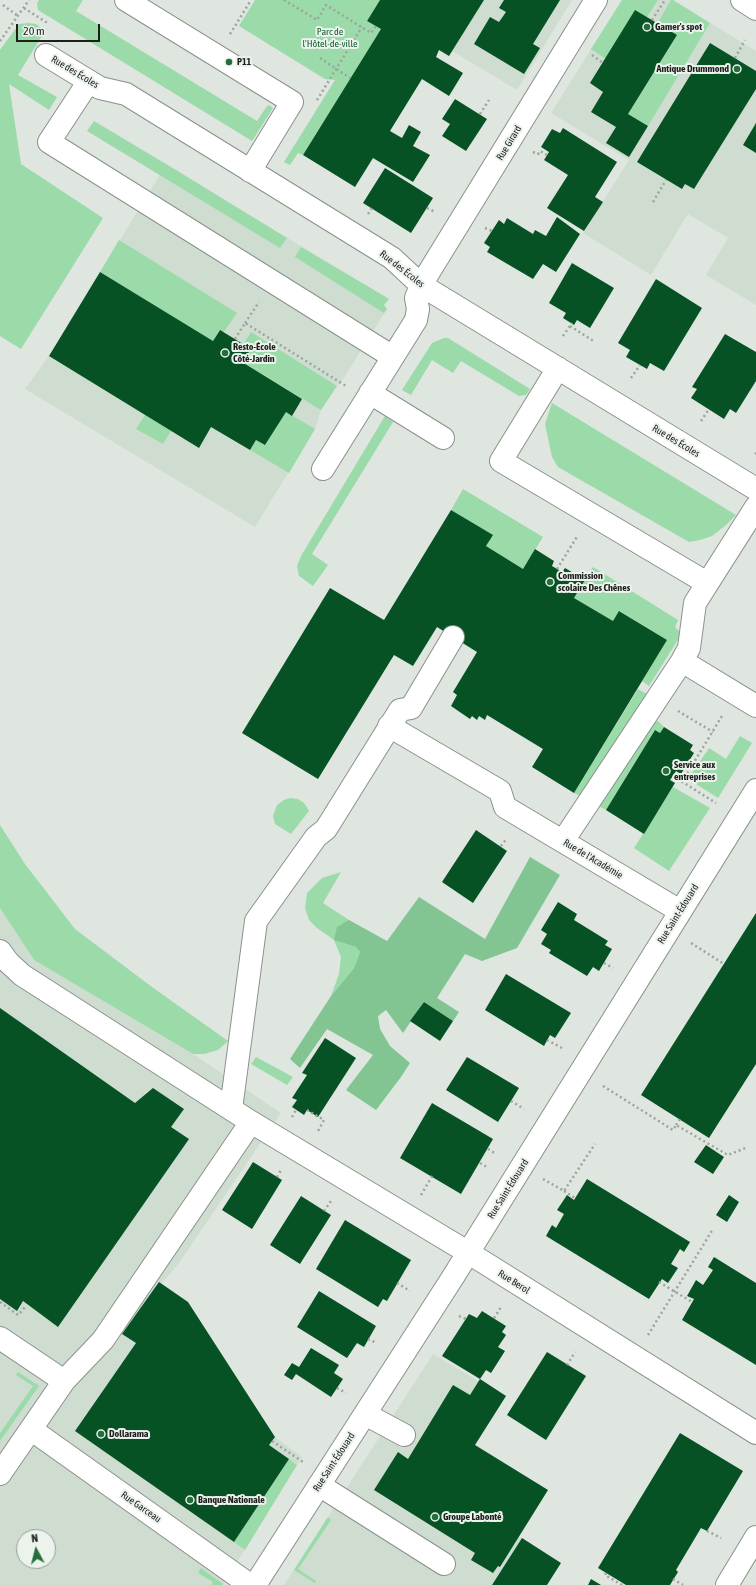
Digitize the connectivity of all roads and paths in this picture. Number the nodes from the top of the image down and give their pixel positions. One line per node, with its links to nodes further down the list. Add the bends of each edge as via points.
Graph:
1 (29, 0): 9 (path)
2 (126, 0): 32 (street, via 292,102)
3 (251, 0): 16 (path)
4 (284, 0): 15 (path, via 318,20 326,5)
5 (596, 0): 35 (street, Rue Girard)
6 (665, 0): 12 (path)
7 (742, 0): 10 (street)
8 (3, 5): 11 (path)
9 (24, 8): 11 (path); 13 (path)
10 (756, 9)
11 (18, 16): 18 (path)
12 (652, 20)
13 (49, 24)
14 (376, 26): 15 (path, via 372,33)
15 (362, 27): 24 (path)
16 (226, 40)
17 (745, 40): 22 (path)
18 (0, 41)
19 (586, 52): 23 (path)
20 (46, 55): 26 (street, Rue des Écoles)
21 (320, 58): 24 (path)
22 (735, 58)
23 (603, 63)
24 (336, 69): 25 (path); 28 (path)
25 (350, 78)
26 (89, 81): 32 (street, Rue des Écoles, via 100,88 126,94); 39 (street, via 49,142)
27 (489, 100): 29 (path)
28 (314, 105)
29 (480, 114)
30 (527, 148): 31 (path, via 538,154 540,151)
31 (547, 155)
32 (250, 171): 35 (street, Rue des Écoles, via 392,258)
33 (666, 180): 34 (path)
34 (653, 202)
35 (421, 285): 39 (street, Rue Girard, via 416,298 416,320); 41 (street, Rue des Écoles)
36 (564, 336): 38 (path, via 571,325)
37 (234, 339): 43 (path, via 245,323)
38 (595, 342)
39 (393, 356): 44 (street, Rue Girard)
40 (640, 365): 42 (path)
41 (558, 368): 49 (street, Rue des Écoles); 53 (street, via 501,461)
42 (631, 378)
43 (336, 380)
44 (370, 393): 47 (street); 48 (street, Rue Girard)
45 (709, 409): 46 (path)
46 (701, 421)
47 (443, 438)
48 (323, 469)
49 (756, 489)
50 (756, 507): 53 (street)
51 (567, 554): 52 (path)
52 (557, 569)
53 (707, 583): 55 (street, via 695,603 689,648)
54 (453, 637): 58 (street, via 411,708 400,710)
55 (682, 661): 56 (street); 64 (street)
56 (735, 694): 57 (street); 60 (path)
57 (756, 706)
58 (389, 726): 64 (street, Rue de l'Académie, via 500,791 505,807); 76 (street, via 326,829 316,837 256,921)
59 (672, 776): 60 (path)
60 (682, 782): 62 (path)
61 (756, 790): 66 (street, Rue Saint-Édouard)
62 (716, 803)
63 (506, 838): 65 (path)
64 (563, 841): 66 (street, Rue de l'Académie)
65 (501, 846)
66 (680, 911): 101 (street, Rue Saint-Édouard)
67 (691, 943): 70 (path)
68 (0, 951): 76 (street, Rue Berol, via 22,975)
69 (604, 963): 71 (path)
70 (724, 964)
71 (613, 968)
72 (547, 1040): 73 (path)
73 (562, 1048)
74 (602, 1085): 83 (path, via 673,1130)
75 (510, 1101): 77 (path)
76 (230, 1109): 82 (street, Rue Berol)
77 (524, 1109)
78 (296, 1110): 80 (path)
79 (307, 1110): 84 (path, via 324,1120)
80 (292, 1117)
81 (680, 1119): 83 (path)
82 (251, 1122): 101 (street, Rue Berol); 117 (street, via 103,1340)
83 (676, 1125): 86 (path, via 728,1155)
84 (318, 1132)
85 (595, 1144): 95 (path)
86 (748, 1147)
87 (488, 1149): 88 (path)
88 (496, 1154)
89 (480, 1163): 90 (path)
90 (487, 1167)
91 (281, 1170): 93 (path)
92 (432, 1176): 96 (path)
93 (277, 1177)
94 (543, 1179): 95 (path)
95 (564, 1191): 97 (path)
96 (420, 1195)
97 (575, 1198)
98 (331, 1201): 99 (path)
99 (324, 1211)
100 (713, 1229): 105 (path)
101 (469, 1252): 120 (street, Rue Saint-Édouard); 122 (street, Rue Berol)
102 (659, 1282): 105 (path)
103 (397, 1284): 104 (path)
104 (410, 1291)
105 (675, 1292): 107 (path); 111 (path)
106 (0, 1302): 108 (path, via 18,1315)
107 (692, 1302)
108 (26, 1306)
109 (501, 1307): 110 (path)
110 (494, 1318)
111 (648, 1336)
112 (0, 1338): 117 (street)
113 (368, 1339): 114 (path)
114 (377, 1343)
115 (575, 1352): 116 (path)
116 (567, 1364)
117 (64, 1381): 121 (street)
118 (337, 1388): 119 (path)
119 (346, 1393)
120 (365, 1414): 123 (street); 127 (street, Rue Saint-Édouard)
121 (32, 1430): 126 (street); 134 (street, Rue Garceau)
122 (756, 1433)
123 (404, 1436)
124 (272, 1441): 125 (path)
125 (303, 1462)
126 (0, 1474)
127 (319, 1485): 131 (street); 135 (street, Rue Saint-Édouard)
128 (707, 1531): 129 (path)
129 (721, 1538)
130 (756, 1538): 138 (street)
131 (444, 1564)
132 (606, 1573): 136 (path, via 605,1575)
133 (673, 1579): 137 (path)
134 (250, 1585)
135 (255, 1585)
136 (622, 1585)
137 (683, 1585)
138 (727, 1585)

